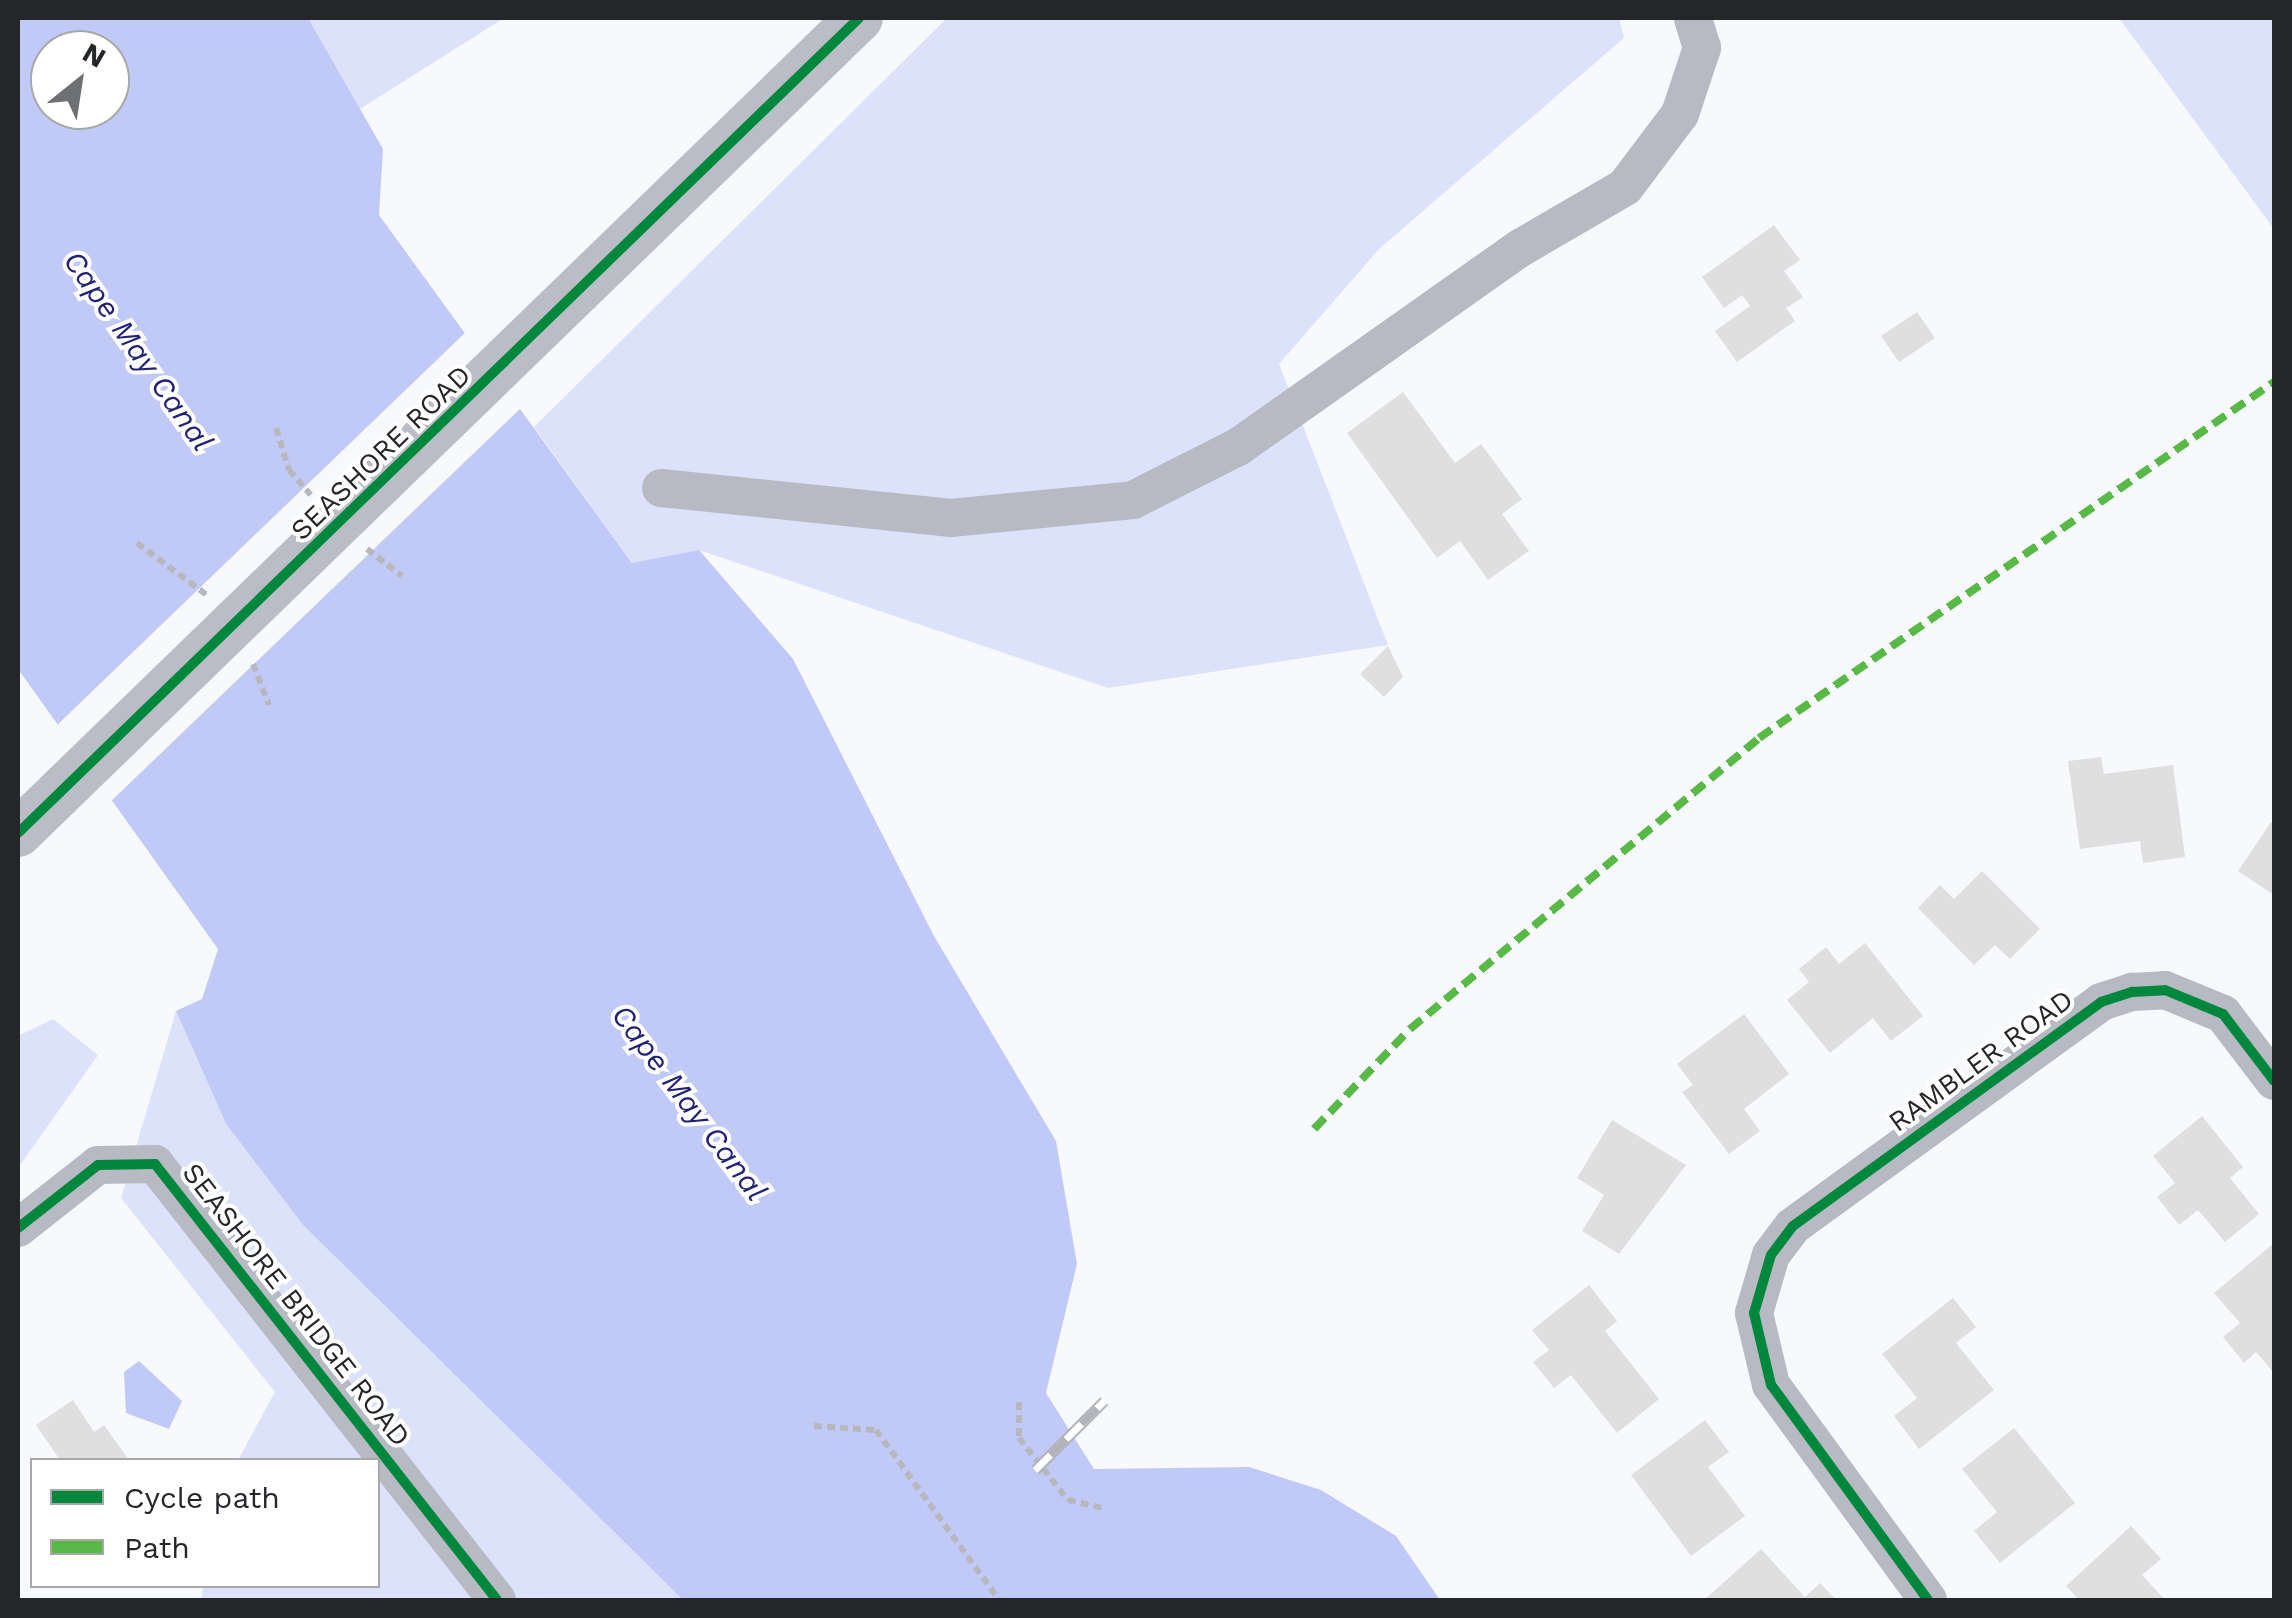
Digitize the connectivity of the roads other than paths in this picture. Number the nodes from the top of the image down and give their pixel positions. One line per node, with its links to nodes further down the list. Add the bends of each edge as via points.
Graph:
1 (859, 18): 4 (main road, SEASHORE ROAD)
2 (1693, 18): 3 (street, via 1702,48 1680,114 1625,187 1238,447 1133,500 951,518)
3 (661, 488)
4 (18, 833)
5 (2274, 1081): 8 (street, RAMBLER ROAD, via 2223,1014 2164,990 2101,1002 1793,1226 1771,1255 1754,1313 1771,1386)
6 (18, 1228): 7 (street, SEASHORE BRIDGE ROAD, via 98,1165 155,1164)
7 (496, 1600)
8 (1928, 1600)

